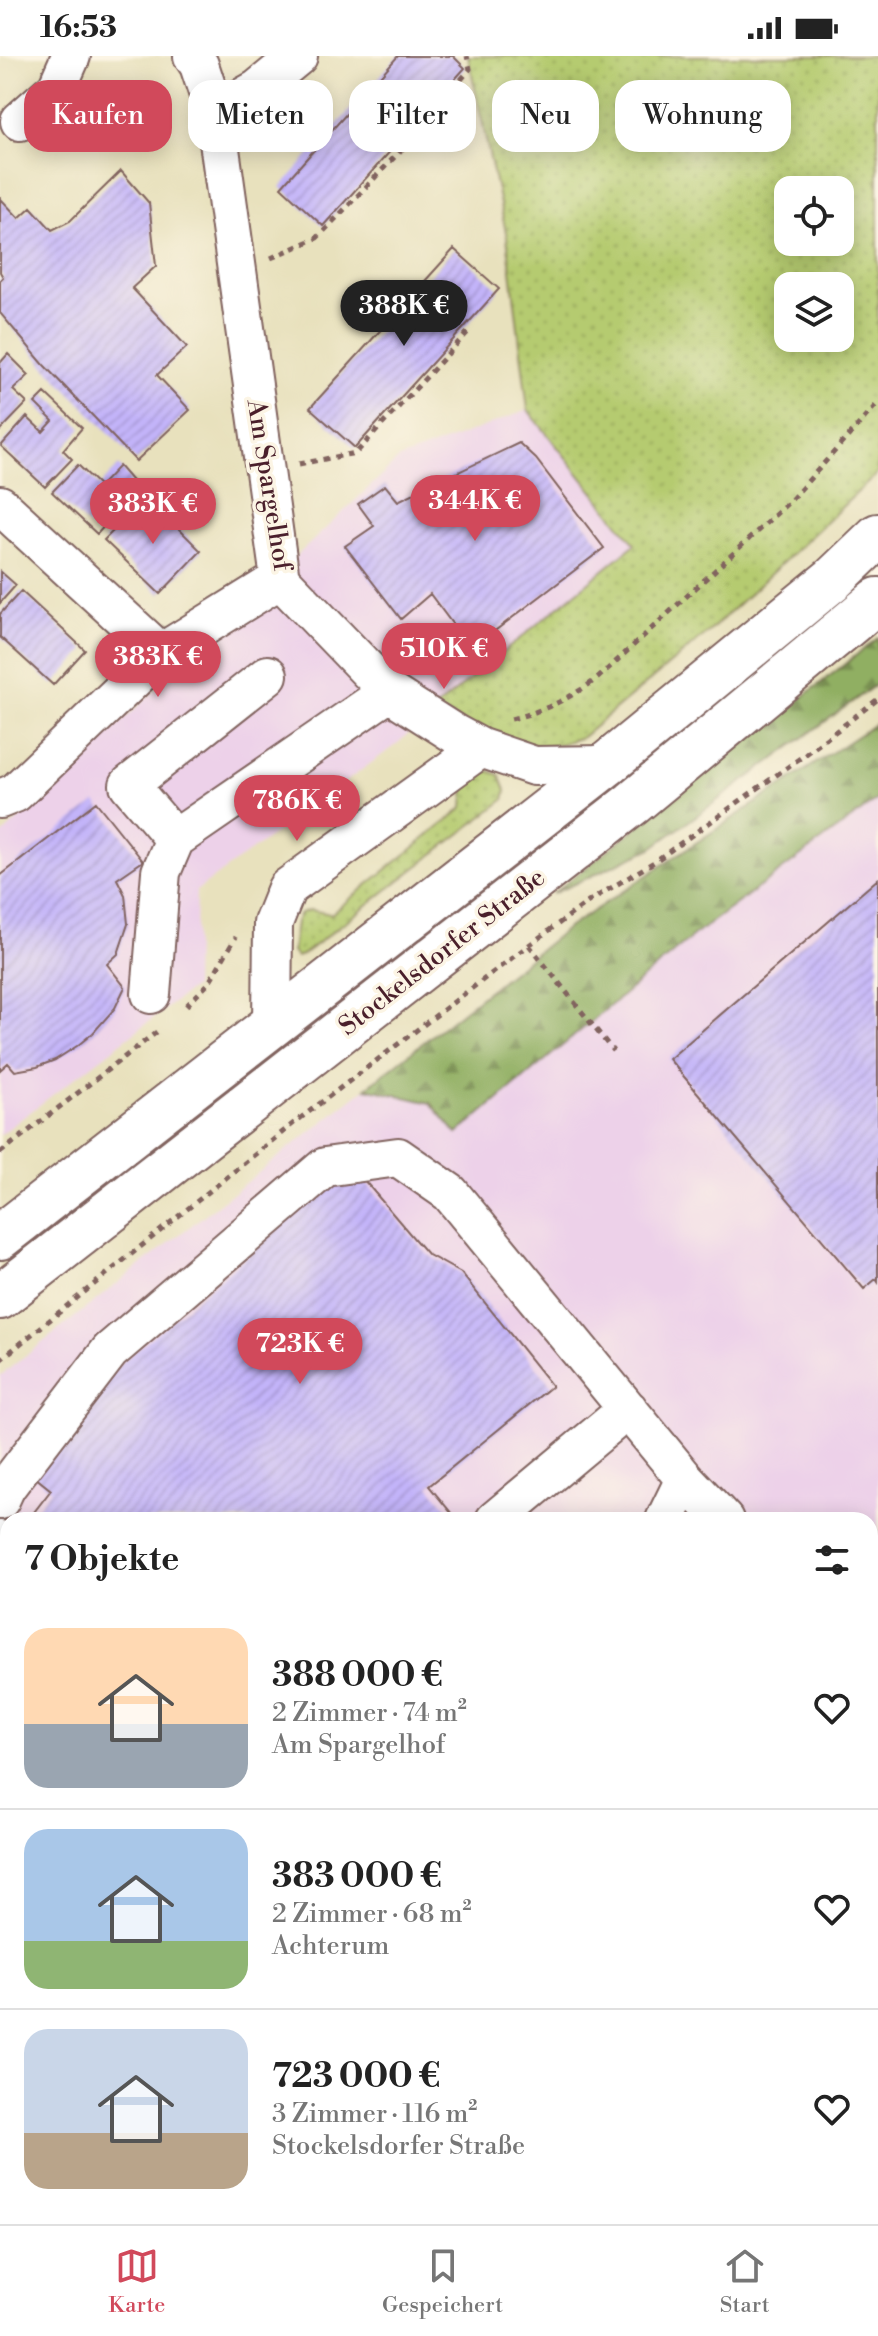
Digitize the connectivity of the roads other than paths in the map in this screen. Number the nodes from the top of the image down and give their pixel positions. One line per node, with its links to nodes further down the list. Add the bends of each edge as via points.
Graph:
1 (71, 56): 6 (street, via 57,88)
2 (193, 56): 4 (street, Am Spargelhof)
3 (298, 56): 5 (street)
4 (204, 80)
5 (269, 80)
6 (20, 121)
7 (220, 152): 10 (street, Am Spargelhof)
8 (0, 505): 12 (street)
9 (878, 536): 16 (main road, Stockelsdorfer Straße)
10 (280, 579): 12 (street); 14 (street, Am Spargelhof)
11 (878, 600): 22 (main road, Stockelsdorfer Straße, via 633,803)
12 (161, 653): 17 (street)
13 (268, 675): 18 (street, via 129,785)
14 (395, 697): 15 (street, Am Spargelhof); 18 (street)
15 (468, 741): 16 (street, Am Spargelhof, via 534,766); 20 (street, via 287,888 273,923)
16 (606, 765): 20 (main road, Stockelsdorfer Straße)
17 (8, 796)
18 (175, 839): 19 (street, via 161,872)
19 (156, 1010)
20 (272, 1026): 21 (main road, Stockelsdorfer Straße)
21 (5, 1232)
22 (0, 1297)
23 (628, 1409): 24 (street); 25 (street, via 450,1193 398,1157 325,1167 110,1351); 26 (street)
24 (685, 1479): 27 (street); 28 (street)
25 (0, 1500)
26 (505, 1512)
27 (669, 1512)
28 (716, 1512)

